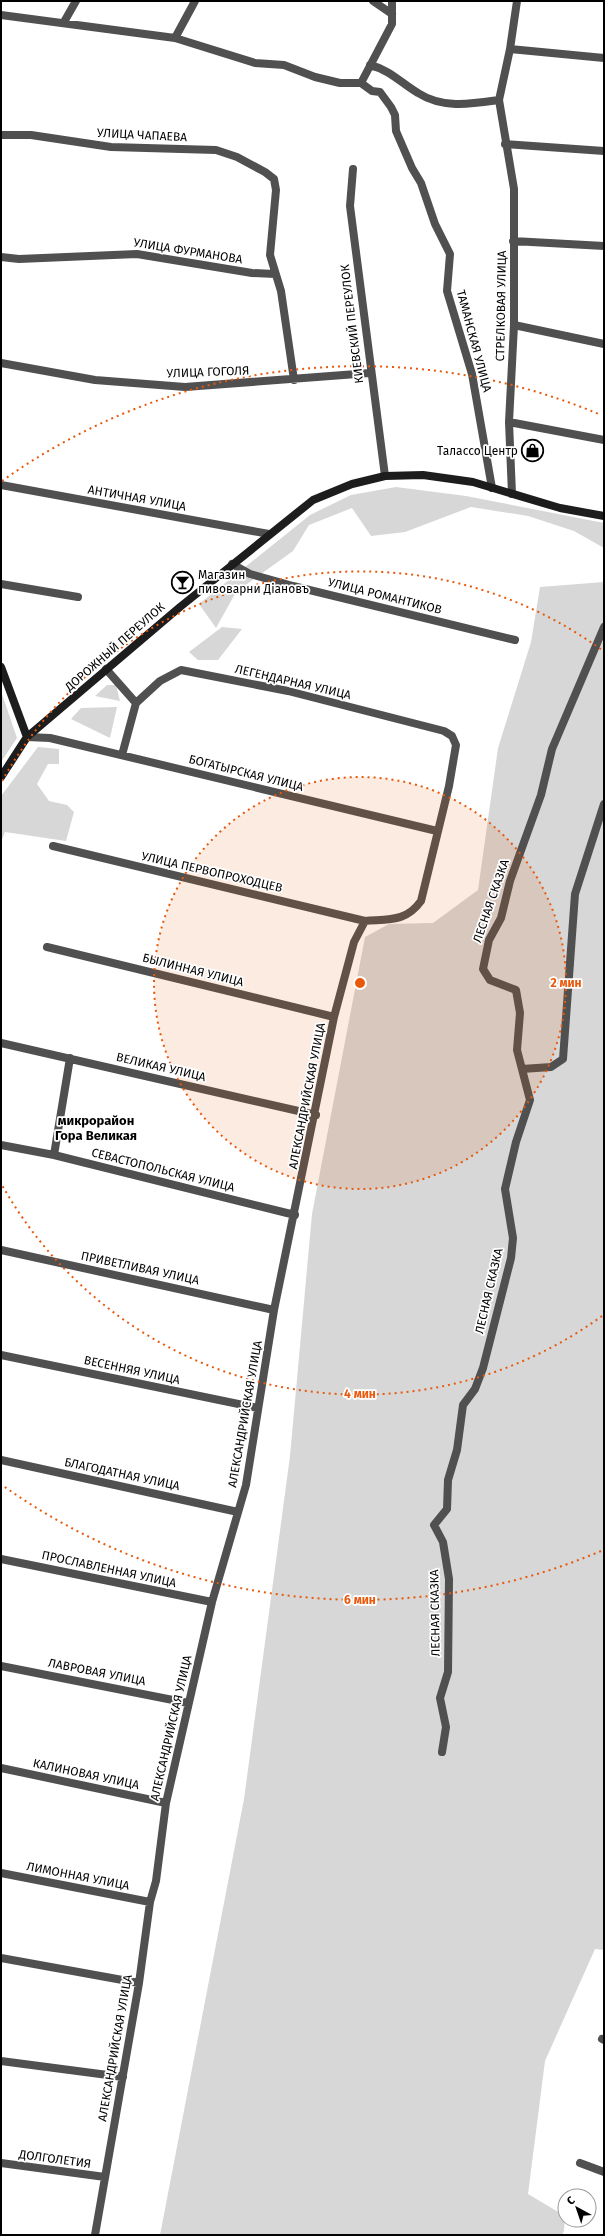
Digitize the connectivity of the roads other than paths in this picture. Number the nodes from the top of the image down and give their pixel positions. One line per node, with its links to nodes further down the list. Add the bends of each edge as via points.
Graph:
1 (76, 1): 8 (street)
2 (196, 1): 9 (street)
3 (373, 1): 6 (street)
4 (392, 1): 6 (street)
5 (516, 1): 10 (street, СТРЕЛКОВАЯ УЛИЦА)
6 (392, 14): 12 (street, via 392,24)
7 (1, 15): 8 (street)
8 (64, 22): 9 (street)
9 (175, 38): 13 (street, via 255,63 284,65 340,83)
10 (510, 49): 11 (street); 14 (street, СТРЕЛКОВАЯ УЛИЦА)
11 (604, 58)
12 (370, 65): 13 (street); 14 (street, via 381,68 418,93 444,104)
13 (361, 83): 32 (street, ТАМАНСКАЯ УЛИЦА, via 372,91 380,92 391,107 395,115 396,131 412,168 422,183 435,224 450,254 448,291 472,374)
14 (499, 100): 16 (street, СТРЕЛКОВАЯ УЛИЦА)
15 (1, 135): 22 (street, УЛИЦА ЧАПАЕВА, via 31,135 111,147 216,150 255,165 274,179 276,190 270,255)
16 (505, 144): 17 (street); 19 (street, СТРЕЛКОВАЯ УЛИЦА, via 514,189)
17 (604, 151)
18 (353, 169): 26 (street, КИЕВСКИЙ ПЕРЕУЛОК, via 350,206)
19 (513, 241): 20 (street); 23 (street, СТРЕЛКОВАЯ УЛИЦА)
20 (604, 246)
21 (1, 257): 22 (street, УЛИЦА ФУРМАНОВА, via 19,259 137,254 252,274)
22 (275, 274): 27 (street, via 281,291)
23 (514, 325): 24 (street); 28 (street, СТРЕЛКОВАЯ УЛИЦА)
24 (604, 344)
25 (1, 363): 27 (street, УЛИЦА ГОГОЛЯ, via 95,380 185,387)
26 (370, 373): 27 (street, УЛИЦА ГОГОЛЯ); 30 (street, КИЕВСКИЙ ПЕРЕУЛОК)
27 (294, 380)
28 (509, 422): 29 (street); 33 (street, СТРЕЛКОВАЯ УЛИЦА)
29 (604, 440)
30 (385, 476): 32 (main road, ДОРОЖНЫЙ ПЕРЕУЛОК, via 423,475 473,482); 35 (main road, ДОРОЖНЫЙ ПЕРЕУЛОК, via 352,484 313,500)
31 (1, 485): 35 (street, АНТИЧНАЯ УЛИЦА)
32 (492, 488): 33 (main road, ДОРОЖНЫЙ ПЕРЕУЛОК)
33 (512, 494): 34 (main road, ДОРОЖНЫЙ ПЕРЕУЛОК, via 560,508)
34 (604, 516)
35 (269, 534): 36 (main road, ДОРОЖНЫЙ ПЕРЕУЛОК)
36 (232, 564): 40 (street, УЛИЦА РОМАНТИКОВ, via 250,574); 42 (main road, ДОРОЖНЫЙ ПЕРЕУЛОК)
37 (1, 584): 38 (street)
38 (78, 597)
39 (604, 627): 55 (street, ЛЕСНАЯ СКАЗКА, via 552,749 541,795 510,881 501,918 489,940 483,969 490,980 516,990 520,1013 517,1050)
40 (516, 640)
41 (1, 667): 44 (main road)
42 (106, 668): 43 (street); 44 (main road, ДОРОЖНЫЙ ПЕРЕУЛОК)
43 (136, 703): 45 (street); 48 (street, ЛЕГЕНДАРНАЯ УЛИЦА, via 160,681 181,670 288,691 444,731 452,736 456,745)
44 (27, 737): 45 (street, БОГАТЫРСКАЯ УЛИЦА, via 50,738); 46 (main road, ДОРОЖНЫЙ ПЕРЕУЛОК)
45 (122, 755): 48 (street, БОГАТЫРСКАЯ УЛИЦА)
46 (1, 777)
47 (604, 804): 55 (street, via 575,894 563,1059 551,1067)
48 (437, 831): 50 (street, via 421,900 414,911 402,917)
49 (53, 846): 50 (street, УЛИЦА ПЕРВОПРОХОДЦЕВ)
50 (365, 921): 52 (street, АЛЕКСАНДРИЙСКАЯ УЛИЦА, via 354,942)
51 (47, 947): 52 (street, БЫЛИННАЯ УЛИЦА)
52 (334, 1017): 56 (street, АЛЕКСАНДРИЙСКАЯ УЛИЦА)
53 (1, 1043): 54 (street, ВЕЛИКАЯ УЛИЦА)
54 (70, 1058): 56 (street, ВЕЛИКАЯ УЛИЦА); 58 (street)
55 (522, 1068): 70 (street, ЛЕСНАЯ СКАЗКА, via 530,1100 516,1142 505,1189 513,1238 511,1258 484,1368 475,1389 463,1405 458,1450 448,1480 446,1509 434,1525 443,1542 449,1579 448,1672 440,1698 446,1727)
56 (316, 1115): 59 (street, АЛЕКСАНДРИЙСКАЯ УЛИЦА)
57 (1, 1145): 58 (street, СЕВАСТОПОЛЬСКАЯ УЛИЦА)
58 (54, 1155): 59 (street, СЕВАСТОПОЛЬСКАЯ УЛИЦА)
59 (295, 1215): 61 (street, АЛЕКСАНДРИЙСКАЯ УЛИЦА)
60 (1, 1250): 61 (street, ПРИВЕТЛИВАЯ УЛИЦА)
61 (274, 1310): 63 (street, АЛЕКСАНДРИЙСКАЯ УЛИЦА)
62 (1, 1355): 63 (street, ВЕСЕННЯЯ УЛИЦА)
63 (258, 1408): 65 (street, АЛЕКСАНДРИЙСКАЯ УЛИЦА, via 246,1485)
64 (1, 1460): 65 (street, БЛАГОДАТНАЯ УЛИЦА)
65 (238, 1512): 67 (street, АЛЕКСАНДРИЙСКАЯ УЛИЦА)
66 (1, 1559): 67 (street, ПРОСЛАВЛЕННАЯ УЛИЦА)
67 (212, 1602): 69 (street, АЛЕКСАНДРИЙСКАЯ УЛИЦА)
68 (1, 1666): 69 (street, ЛАВРОВАЯ УЛИЦА)
69 (188, 1703): 72 (street, АЛЕКСАНДРИЙСКАЯ УЛИЦА)
70 (442, 1752)
71 (1, 1768): 72 (street, КАЛИНОВАЯ УЛИЦА)
72 (166, 1803): 74 (street, АЛЕКСАНДРИЙСКАЯ УЛИЦА, via 156,1881)
73 (1, 1873): 74 (street, ЛИМОННАЯ УЛИЦА)
74 (150, 1902): 76 (street, АЛЕКСАНДРИЙСКАЯ УЛИЦА)
75 (1, 1958): 76 (street)
76 (139, 1983): 78 (street, АЛЕКСАНДРИЙСКАЯ УЛИЦА)
77 (1, 2061): 78 (street)
78 (123, 2077): 82 (street, АЛЕКСАНДРИЙСКАЯ УЛИЦА)
79 (1, 2163): 82 (street, ДОЛГОЛЕТИЯ)
80 (580, 2163): 81 (street)
81 (604, 2172)
82 (105, 2177): 83 (street, АЛЕКСАНДРИЙСКАЯ УЛИЦА)
83 (95, 2235)

